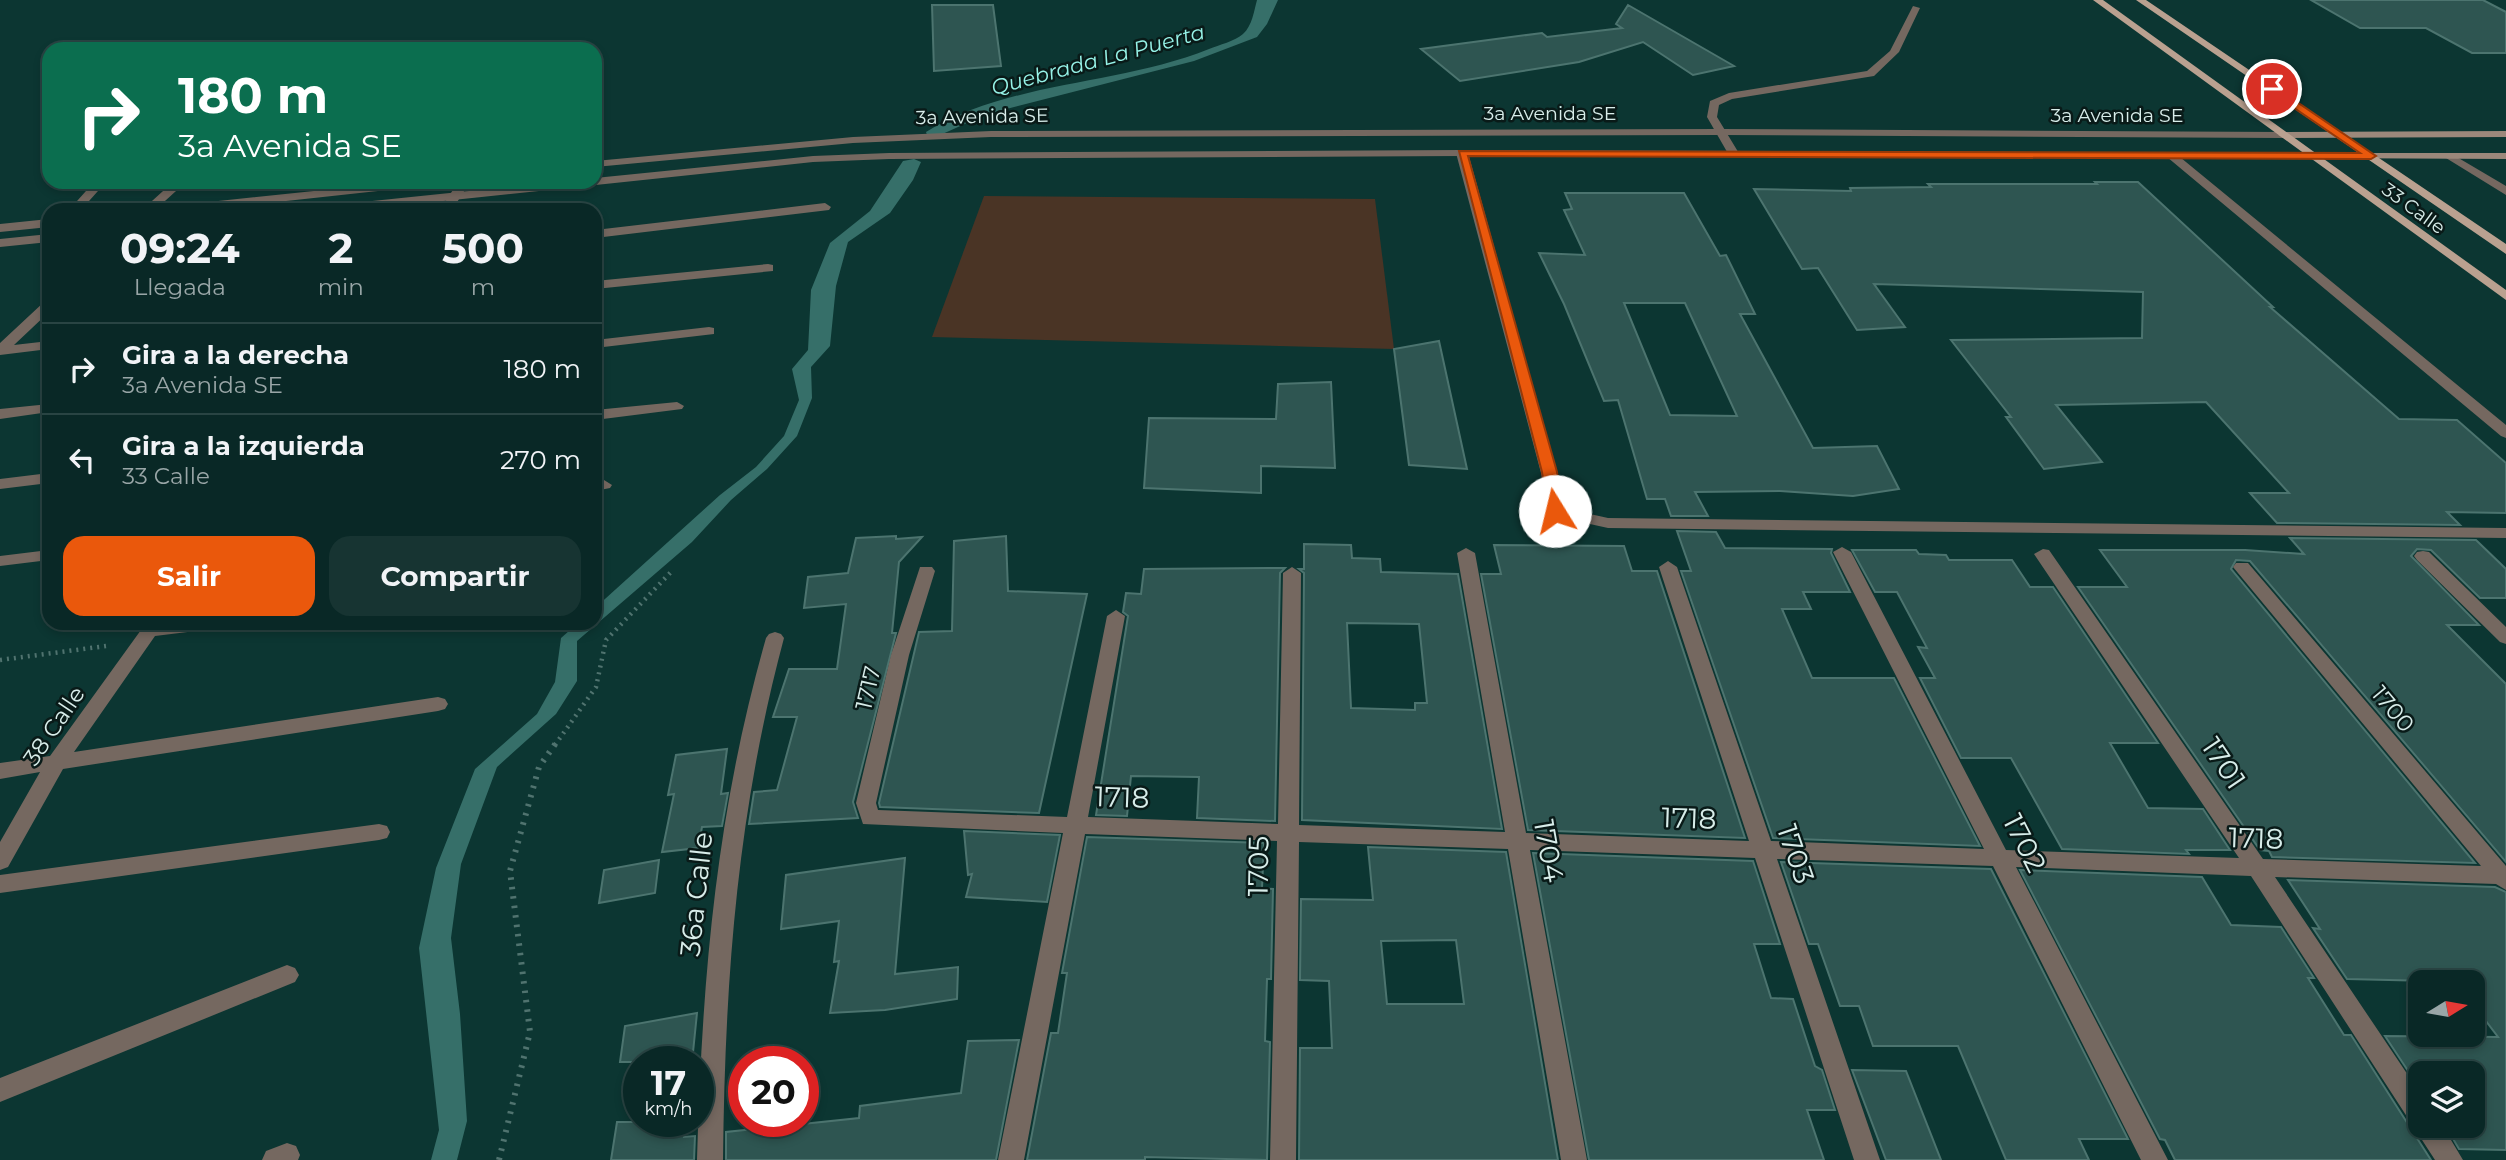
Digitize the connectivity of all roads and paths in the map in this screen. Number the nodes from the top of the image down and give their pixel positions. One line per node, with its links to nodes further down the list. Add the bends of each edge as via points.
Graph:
1 (2097, 0): 7 (main road, 33 Calle)
2 (2140, 0): 5 (main road, 33 Calle)
3 (1916, 8): 4 (street, via 1894,52 1870,74 1729,96 1714,103 1712,117)
4 (1721, 132): 7 (street, 3a Avenida SE); 9 (street); 15 (street, 3a Avenida SE, via 991,134 853,140)
5 (2338, 134): 6 (main road, 3a Avenida SE); 7 (main road, 3a Avenida SE); 12 (main road, 33 Calle)
6 (2506, 134)
7 (2283, 135): 11 (main road, 33 Calle)
8 (1462, 153): 9 (street, 3a Avenida SE); 16 (street, 3a Avenida SE, via 889,156); 51 (street, via 1549,472 1555,511 1608,523)
9 (1734, 155): 10 (street, 3a Avenida SE)
10 (2171, 155): 11 (street, 3a Avenida SE); 48 (street)
11 (2312, 156): 12 (main road, 3a Avenida SE); 38 (main road, 33 Calle)
12 (2371, 156): 13 (main road, 3a Avenida SE); 35 (main road, 33 Calle)
13 (2450, 156): 14 (main road, 3a Avenida SE); 22 (street)
14 (2506, 156)
15 (602, 163)
16 (602, 180)
17 (94, 189): 24 (street)
18 (172, 189): 25 (street)
19 (368, 189): 26 (street)
20 (460, 189): 23 (street)
21 (526, 189): 23 (street)
22 (2506, 191)
23 (455, 197): 27 (street); 28 (street)
24 (81, 203)
25 (156, 203)
26 (236, 203)
27 (395, 203)
28 (451, 203)
29 (825, 207): 32 (street)
30 (42, 224): 31 (street)
31 (0, 228)
32 (602, 233)
33 (42, 239): 34 (street)
34 (0, 243)
35 (2506, 250)
36 (768, 268): 37 (street)
37 (602, 284)
38 (2506, 296)
39 (42, 312): 43 (street)
40 (709, 331): 41 (street)
41 (602, 343)
42 (42, 346): 43 (street)
43 (0, 351)
44 (677, 406): 47 (street)
45 (42, 409): 46 (street)
46 (0, 414)
47 (602, 414)
48 (2506, 433)
49 (42, 479): 50 (street)
50 (0, 484)
51 (2506, 533)
52 (1842, 552): 77 (street, 1702)
53 (1466, 553): 75 (street, 1704)
54 (2043, 554): 79 (street, 1701)
55 (42, 556): 57 (street)
56 (2423, 556): 66 (street)
57 (0, 561)
58 (1668, 567): 76 (street, 1703)
59 (2242, 567): 80 (street, 1700)
60 (926, 571): 71 (street, 1717, via 866,803)
61 (671, 572): 86 (path, via 606,640 596,687 539,767 510,870 530,1032)
62 (1292, 573): 74 (street, 1705)
63 (1116, 616): 72 (street)
64 (149, 632): 67 (path); 69 (street, 38 Calle)
65 (775, 638): 87 (street, 36a Calle, via 761,684 727,860 711,1065)
66 (2506, 638)
67 (0, 660)
68 (438, 704): 69 (street)
69 (56, 763): 70 (street); 78 (street, 38 Calle)
70 (0, 771)
71 (870, 818): 72 (street, 1718)
72 (1075, 825): 74 (street, 1718); 88 (street)
73 (379, 832): 81 (street)
74 (1288, 833): 75 (street, 1718); 89 (street, 1705)
75 (1517, 841): 76 (street, 1718); 90 (street, 1704)
76 (1763, 850): 77 (street, 1718); 91 (street, 1703)
77 (2000, 858): 79 (street, 1718); 92 (street, 1702)
78 (0, 861)
79 (2257, 867): 80 (street, 1718); 84 (street, 1701)
80 (2504, 878)
81 (0, 884)
82 (287, 975): 83 (street)
83 (0, 1090)
84 (2408, 1097)
85 (2436, 1138): 93 (street)
86 (499, 1160)
87 (709, 1160)
88 (1011, 1160)
89 (1283, 1160)
90 (1574, 1160)
91 (1867, 1160)
92 (2155, 1160)
93 (2450, 1160)

